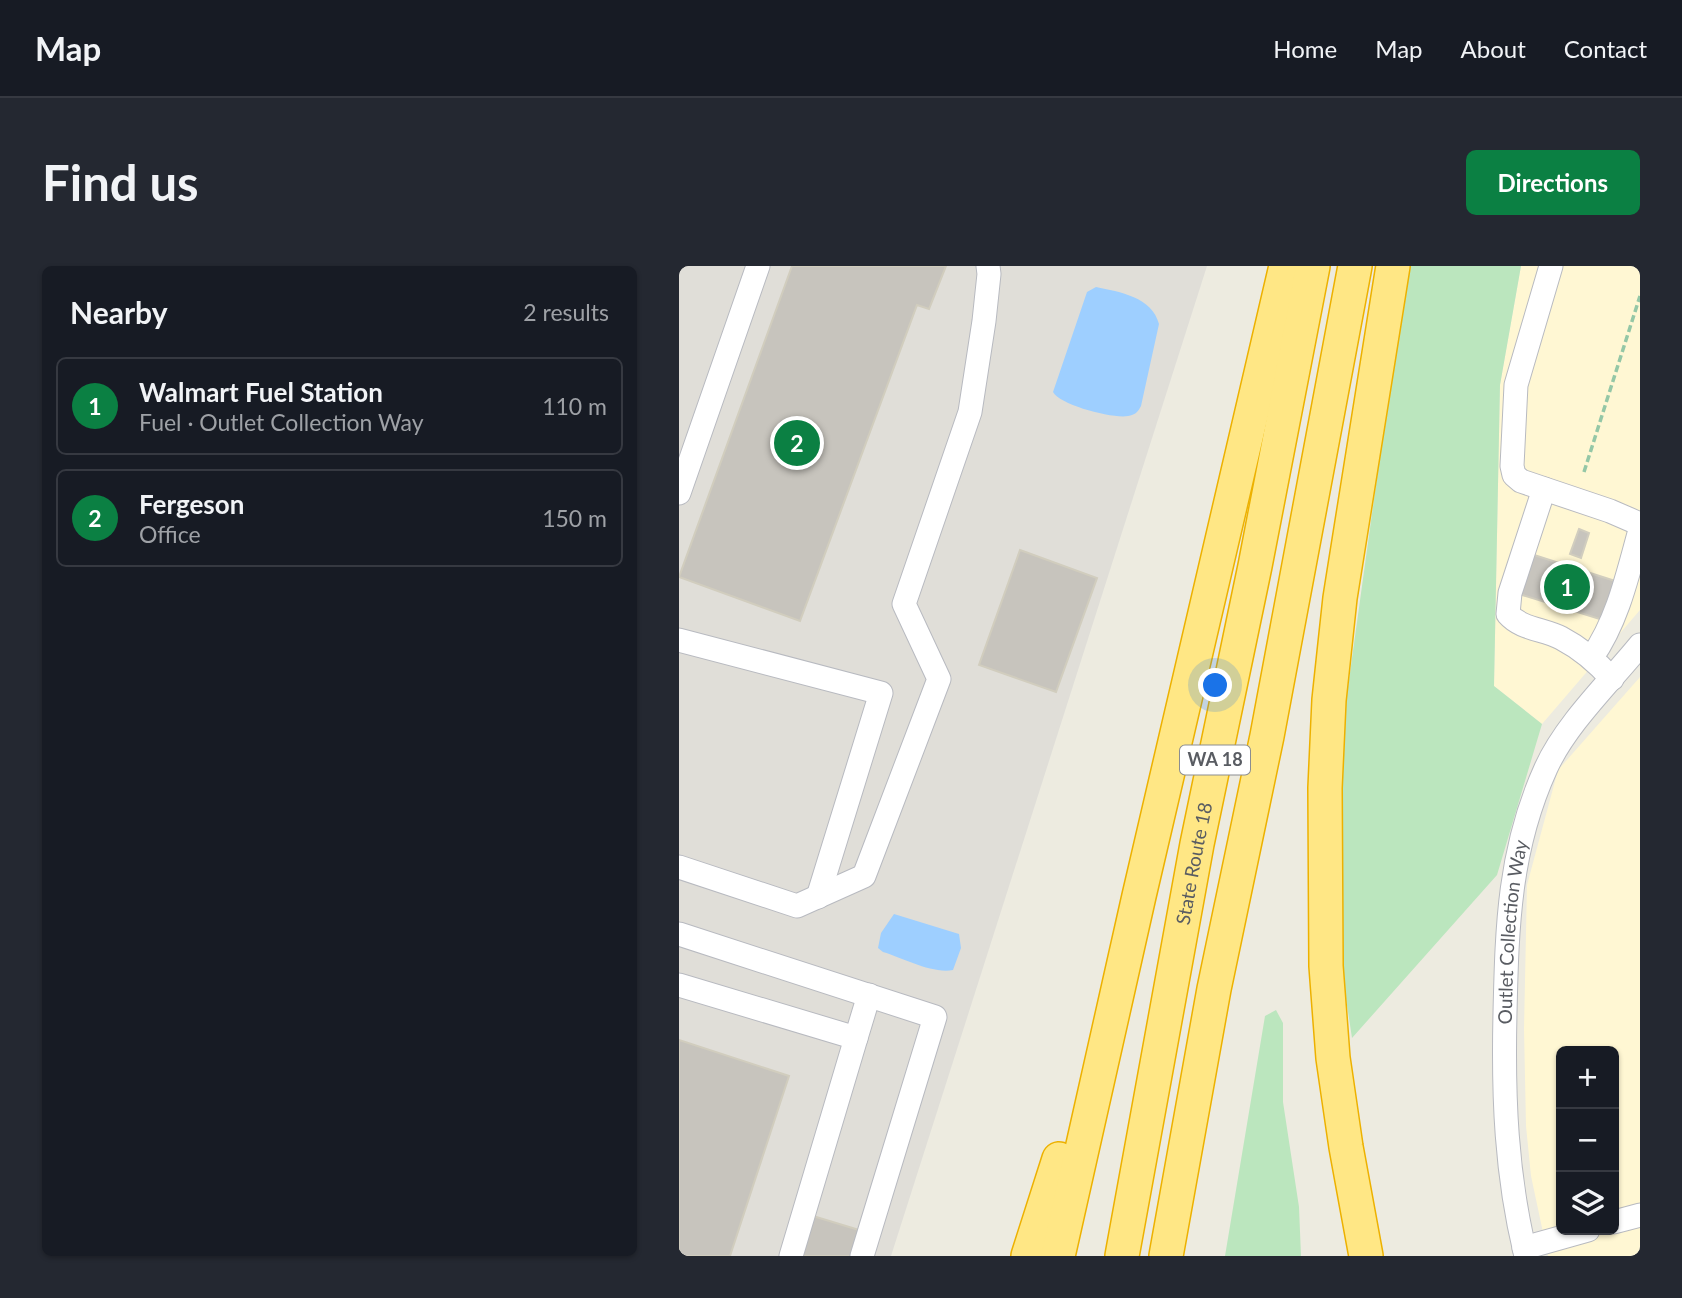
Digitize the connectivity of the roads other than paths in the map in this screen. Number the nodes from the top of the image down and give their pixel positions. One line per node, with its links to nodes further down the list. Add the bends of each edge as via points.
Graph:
1 (758, 266): 9 (street)
2 (988, 266): 19 (street, via 970,412 904,604 939,678 864,876)
3 (1286, 266): 18 (highway)
4 (1313, 266): 32 (highway, State Route 18 / WA 18, via 1197,844)
5 (1355, 266): 16 (highway, WA 18)
6 (1393, 266): 35 (highway, via 1340,598 1325,788 1326,966 1333,1058)
7 (1551, 266): 8 (street, via 1516,385 1512,466 1521,481)
8 (1544, 489): 10 (street); 14 (street, via 1510,593 1508,614 1515,622 1560,637)
9 (679, 493)
10 (1640, 524)
11 (1640, 530): 14 (street, via 1622,596)
12 (679, 640): 19 (street, via 881,692)
13 (1640, 645): 15 (street, Outlet Collection Way)
14 (1591, 657): 15 (street)
15 (1612, 679): 27 (street, Outlet Collection Way, via 1547,765 1521,832 1512,885 1504,1044 1507,1133 1511,1190)
16 (1240, 864): 33 (highway, WA 18); 34 (highway, via 1238,923)
17 (679, 867): 19 (street, via 797,906)
18 (1139, 896): 30 (highway); 31 (highway)
19 (818, 897)
20 (679, 934): 22 (street)
21 (679, 985): 23 (street)
22 (869, 995): 23 (street); 29 (street, via 935,1017)
23 (856, 1038): 28 (street)
24 (1640, 1215): 25 (street)
25 (1619, 1221)
26 (1574, 1235): 27 (street)
27 (1525, 1252)
28 (791, 1256)
29 (862, 1256)
30 (1028, 1256)
31 (1058, 1256)
32 (1122, 1256)
33 (1166, 1256)
34 (1185, 1256)
35 (1366, 1256)

